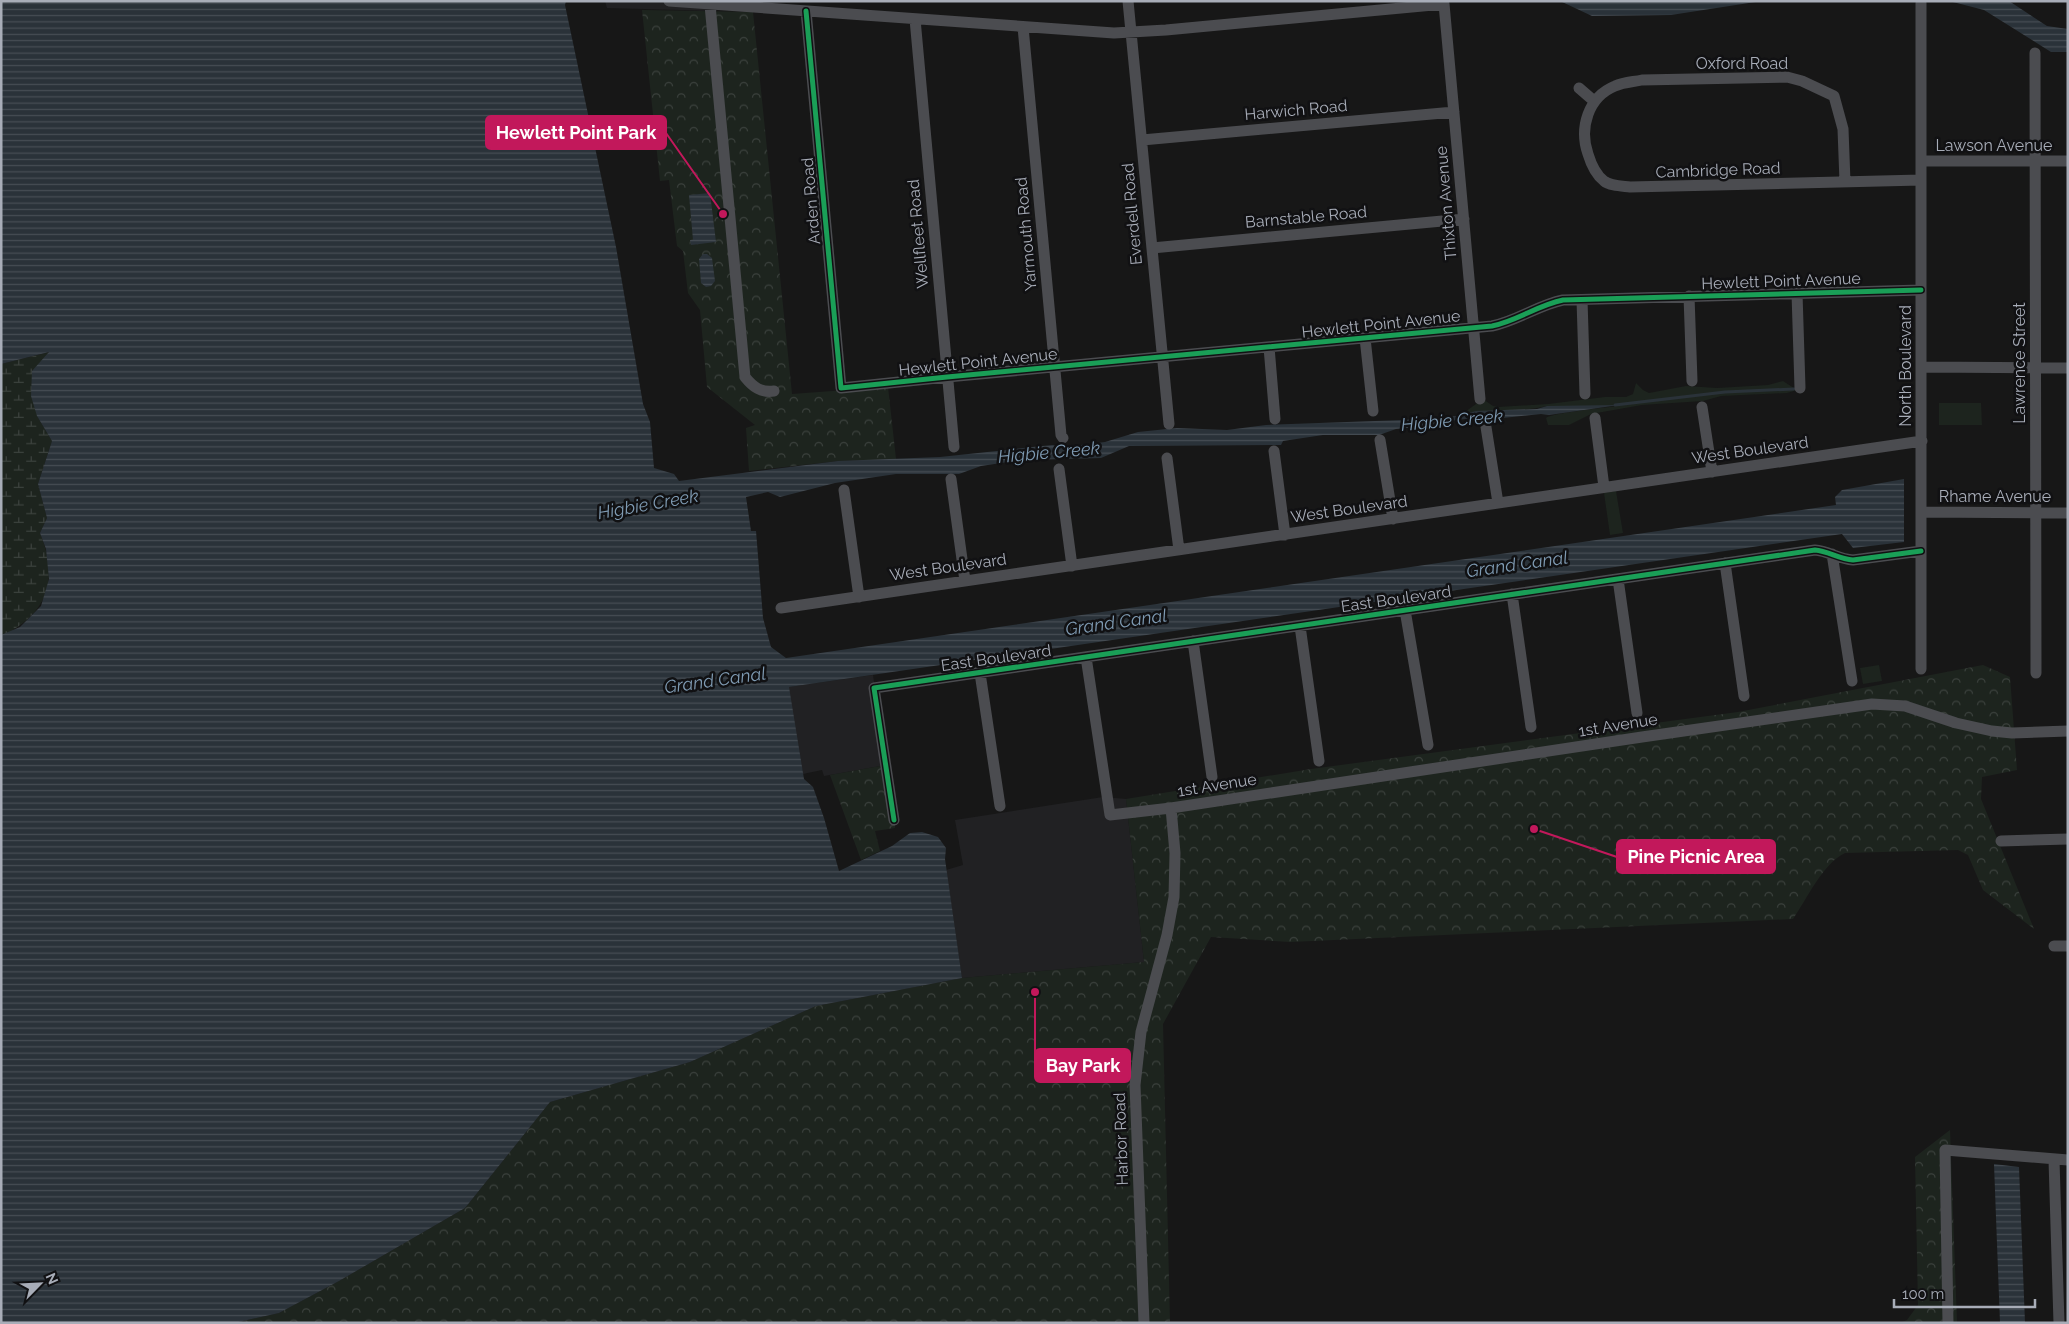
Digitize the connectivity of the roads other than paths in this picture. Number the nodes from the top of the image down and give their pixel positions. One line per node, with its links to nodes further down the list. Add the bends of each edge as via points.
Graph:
1 (669, 1): 4 (street)
2 (1128, 1): 8 (street, Everdell Road)
3 (1921, 2): 14 (street, North Boulevard)
4 (710, 5): 5 (street); 37 (street, via 745,377 753,387)
5 (806, 11): 6 (street); 35 (street, Arden Road)
6 (915, 19): 7 (street); 33 (street, Wellfleet Road)
7 (1023, 27): 8 (street); 29 (street, Yarmouth Road)
8 (1132, 32): 12 (street, Thixton Avenue, via 1444,4); 13 (street, Everdell Road)
9 (2035, 53): 15 (street, Lawrence Street)
10 (1579, 88): 11 (street)
11 (1594, 101): 18 (street, Cambridge Road, via 1584,124 1586,150 1596,173 1611,184 1647,188); 18 (street, Oxford Road, via 1613,86 1642,80 1779,76 1802,81 1834,96 1843,129)
12 (1454, 112): 13 (street, Harwich Road); 19 (street, Thixton Avenue)
13 (1142, 140): 20 (street, Everdell Road)
14 (1921, 161): 15 (street, Lawson Avenue); 17 (street, North Boulevard)
15 (2035, 161): 16 (street, Lawson Avenue); 31 (street, Lawrence Street)
16 (2068, 161)
17 (1921, 180): 18 (street, Cambridge Road); 21 (street, North Boulevard)
18 (1845, 182)
19 (1464, 219): 20 (street, Barnstable Road); 25 (street, Thixton Avenue)
20 (1152, 248): 28 (street, Everdell Road)
21 (1921, 290): 22 (street, Hewlett Point Avenue); 30 (street, North Boulevard)
22 (1797, 293): 23 (street, Hewlett Point Avenue); 36 (street)
23 (1690, 296): 24 (street, Hewlett Point Avenue); 34 (street)
24 (1582, 300): 25 (street, Hewlett Point Avenue, via 1554,302 1507,323); 38 (street)
25 (1474, 327): 26 (street, Hewlett Point Avenue); 39 (street, Thixton Avenue)
26 (1365, 338): 27 (street, Hewlett Point Avenue); 41 (street)
27 (1269, 347): 28 (street, Hewlett Point Avenue); 43 (street)
28 (1162, 357): 29 (street, Hewlett Point Avenue); 44 (street, Everdell Road)
29 (1055, 367): 33 (street, Hewlett Point Avenue); 46 (street, Yarmouth Road)
30 (1922, 368): 31 (street); 48 (street, North Boulevard)
31 (2036, 368): 32 (street); 59 (street, Lawrence Street)
32 (2068, 368)
33 (947, 376): 35 (street, Hewlett Point Avenue); 49 (street, Wellfleet Road)
34 (1692, 381)
35 (841, 388)
36 (1800, 388)
37 (774, 391)
38 (1585, 394)
39 (1480, 399)
40 (1702, 407): 53 (street)
41 (1374, 411)
42 (1595, 418): 55 (street)
43 (1276, 419)
44 (1168, 424)
45 (1486, 427): 57 (street)
46 (1063, 438)
47 (1380, 440): 61 (street)
48 (1922, 441): 53 (street, West Boulevard); 58 (street, North Boulevard)
49 (954, 447)
50 (1274, 451): 62 (street)
51 (1166, 458): 63 (street)
52 (1059, 469): 67 (street)
53 (1712, 472): 55 (street, West Boulevard)
54 (951, 479): 69 (street)
55 (1604, 487): 57 (street, West Boulevard)
56 (844, 490): 71 (street)
57 (1498, 503): 61 (street, West Boulevard)
58 (1922, 512): 59 (street, Rhame Avenue); 64 (street, North Boulevard)
59 (2036, 513): 60 (street, Rhame Avenue); 79 (street, Lawrence Street)
60 (2068, 513)
61 (1393, 519): 62 (street, West Boulevard)
62 (1285, 535): 63 (street, West Boulevard)
63 (1179, 550): 67 (street, West Boulevard)
64 (1921, 551): 65 (street, East Boulevard, via 1853,560); 77 (street, North Boulevard)
65 (1832, 554): 66 (street, East Boulevard, via 1815,550); 80 (street)
66 (1725, 563): 68 (street, East Boulevard); 81 (street)
67 (1072, 566): 69 (street, West Boulevard)
68 (1618, 579): 70 (street, East Boulevard); 82 (street)
69 (965, 581): 71 (street, West Boulevard)
70 (1512, 594): 73 (street, East Boulevard); 83 (street)
71 (860, 597): 72 (street, West Boulevard)
72 (781, 608)
73 (1405, 610): 74 (street, East Boulevard); 85 (street)
74 (1300, 626): 75 (street, East Boulevard); 86 (street)
75 (1193, 641): 76 (street, East Boulevard); 87 (street)
76 (1086, 657): 78 (street, East Boulevard); 89 (street, 1st Avenue, via 1110,815)
77 (1921, 669)
78 (980, 672): 88 (street); 90 (street, East Boulevard, via 874,688)
79 (2036, 673)
80 (1852, 681)
81 (1744, 696)
82 (1637, 713)
83 (1531, 727)
84 (2068, 731): 89 (street, 1st Avenue, via 1992,731 1965,726 1905,706 1872,704)
85 (1428, 745)
86 (1319, 761)
87 (1212, 777)
88 (1000, 806)
89 (1171, 808): 97 (street, Harbor Road, via 1176,853 1174,897 1141,1032 1135,1085)
90 (894, 820)
91 (2068, 839): 92 (street)
92 (2001, 841)
93 (2054, 946): 94 (street)
94 (2068, 946)
95 (2054, 1160): 96 (street); 98 (street, via 1945,1150); 99 (street)
96 (2068, 1160)
97 (1144, 1323)
98 (1948, 1323)
99 (2059, 1323)

